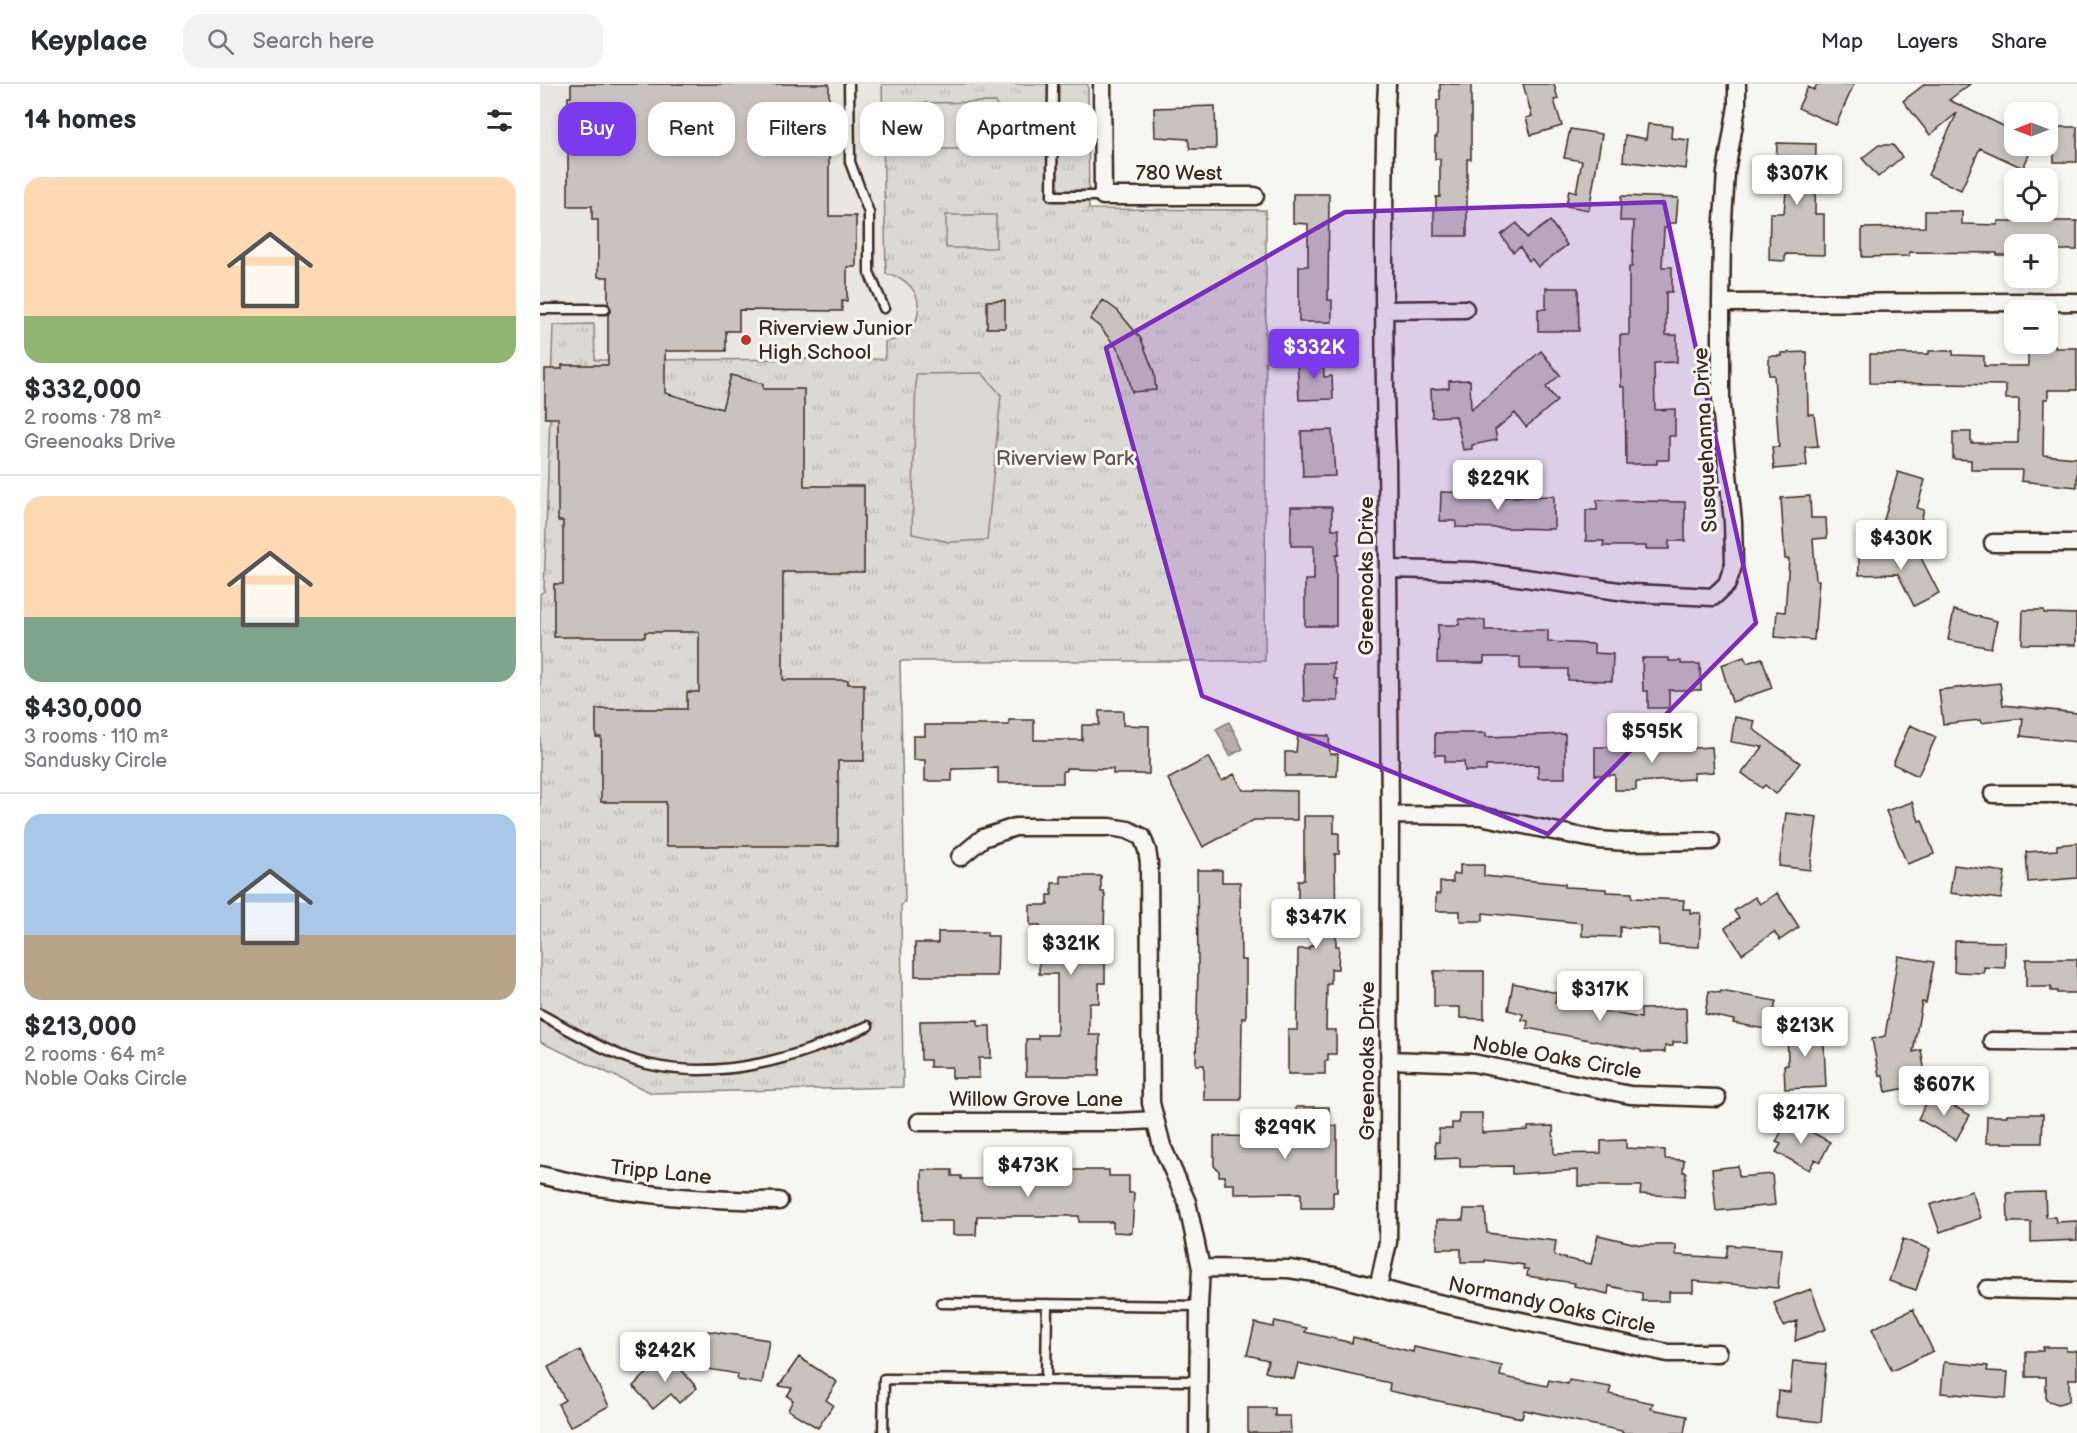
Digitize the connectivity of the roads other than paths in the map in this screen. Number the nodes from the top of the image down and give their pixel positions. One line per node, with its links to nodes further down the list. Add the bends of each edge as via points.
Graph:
1 (849, 84): 10 (lane, via 850,162 868,213 869,272)
2 (1053, 84): 6 (lane, via 1052,196)
3 (1102, 84): 6 (street)
4 (1387, 84): 14 (street, Greenoaks Drive)
5 (1737, 84): 9 (street, Susquehanna Drive, via 1726,172)
6 (1103, 196): 7 (street, 780 West)
7 (1255, 196)
8 (2077, 302): 9 (street)
9 (1721, 303): 17 (street, Susquehanna Drive, via 1721,406 1734,563 1727,584 1713,597 1633,593 1474,571)
10 (884, 308)
11 (540, 309): 12 (lane)
12 (605, 309)
13 (1465, 309): 14 (street)
14 (1384, 310): 17 (street, Greenoaks Drive)
15 (1993, 543): 16 (street)
16 (2077, 543)
17 (1388, 569): 20 (street, Greenoaks Drive)
18 (1993, 794): 19 (street)
19 (2077, 794)
20 (1390, 815): 21 (street, via 1480,816 1598,840); 27 (street, Greenoaks Drive)
21 (1711, 842)
22 (960, 856): 29 (street, via 983,838 1015,827 1110,827 1142,837 1149,863 1149,1087)
23 (540, 1014): 24 (lane, via 645,1064 681,1071 730,1069 780,1059)
24 (868, 1026)
25 (1992, 1041): 26 (street)
26 (2077, 1042)
27 (1389, 1060): 28 (street, Noble Oaks Circle, via 1473,1063 1630,1095); 34 (street, Greenoaks Drive, via 1388,1242)
28 (1717, 1098)
29 (1154, 1120): 30 (street, Willow Grove Lane); 33 (street, via 1187,1202)
30 (919, 1122)
31 (540, 1175): 32 (street, Tripp Lane, via 652,1195)
32 (780, 1201)
33 (1201, 1268): 34 (street, via 1289,1269); 39 (street)
34 (1378, 1288): 40 (street, Normandy Oaks Circle, via 1668,1353)
35 (1988, 1289): 36 (street)
36 (2077, 1291)
37 (941, 1303): 38 (lane)
38 (1047, 1304): 39 (lane); 41 (lane)
39 (1199, 1306): 42 (street)
40 (1718, 1353)
41 (1046, 1380): 42 (lane); 43 (lane, via 884,1379)
42 (1198, 1381): 44 (street)
43 (883, 1433)
44 (1198, 1433)

